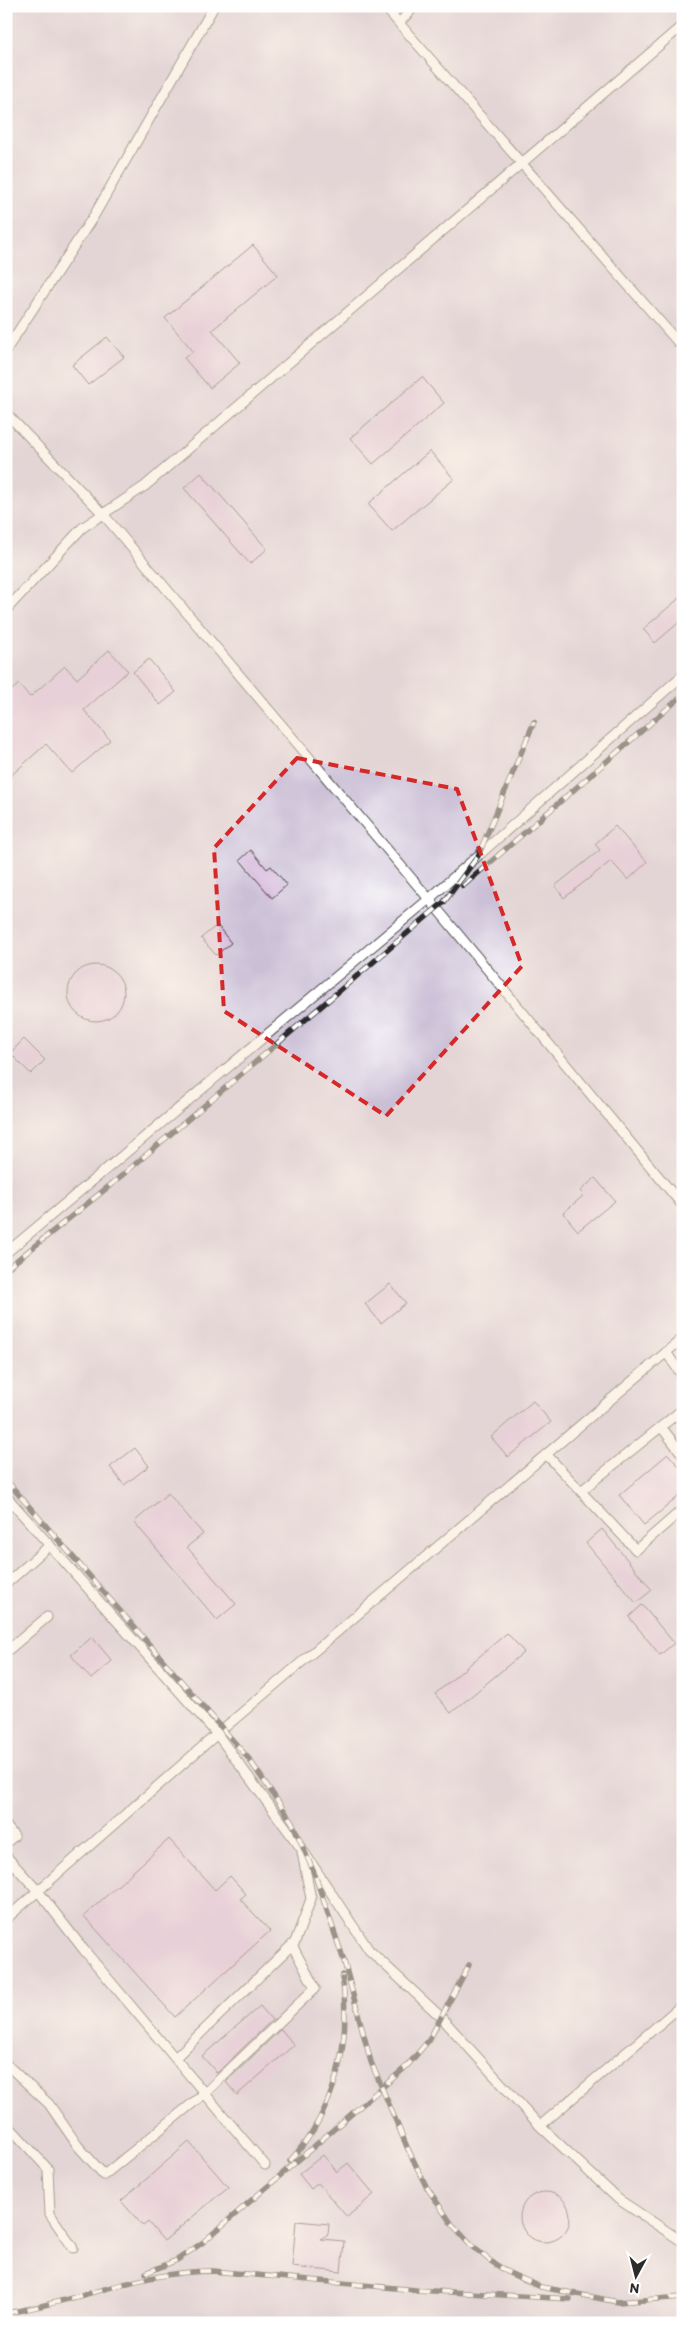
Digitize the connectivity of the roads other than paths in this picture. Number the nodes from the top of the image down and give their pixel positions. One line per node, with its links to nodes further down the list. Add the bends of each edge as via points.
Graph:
1 (384, 6): 4 (lane)
2 (415, 6): 4 (lane)
3 (213, 8): 8 (lane, via 95,214)
4 (399, 23): 6 (lane)
5 (683, 25): 6 (lane)
6 (521, 164): 7 (lane); 10 (lane, via 145,486)
7 (683, 348)
8 (6, 350)
9 (6, 413): 10 (lane)
10 (104, 514): 11 (lane, via 82,528); 13 (lane)
11 (6, 610)
12 (683, 674): 13 (lane)
13 (429, 899): 14 (lane); 15 (lane)
14 (683, 1206)
15 (6, 1253)
16 (683, 1338): 17 (lane)
17 (666, 1352): 18 (lane); 21 (lane)
18 (683, 1377)
19 (683, 1409): 20 (lane)
20 (662, 1428): 22 (lane); 23 (lane)
21 (546, 1454): 23 (lane); 30 (lane)
22 (683, 1455)
23 (581, 1491): 25 (lane, via 636,1550)
24 (6, 1496): 26 (lane)
25 (683, 1509)
26 (50, 1545): 27 (lane); 30 (lane)
27 (6, 1584)
28 (47, 1617): 29 (lane)
29 (6, 1652)
30 (217, 1734): 33 (lane); 35 (lane)
31 (6, 1826): 32 (lane, via 14,1836)
32 (6, 1843)
33 (302, 1849): 37 (lane, via 311,1898); 43 (lane, via 370,1950 441,2017)
34 (6, 1856): 35 (lane)
35 (38, 1890): 36 (lane); 39 (lane)
36 (6, 1919)
37 (292, 1946): 39 (lane); 41 (lane, via 315,1988)
38 (683, 2004): 43 (lane)
39 (175, 2058): 41 (lane)
40 (6, 2064): 41 (lane, via 49,2104 78,2146 104,2174)
41 (205, 2094): 44 (lane)
42 (6, 2123): 46 (lane, via 48,2169 50,2214)
43 (540, 2126): 45 (lane, via 618,2199)
44 (265, 2165)
45 (683, 2242)
46 (73, 2248)

